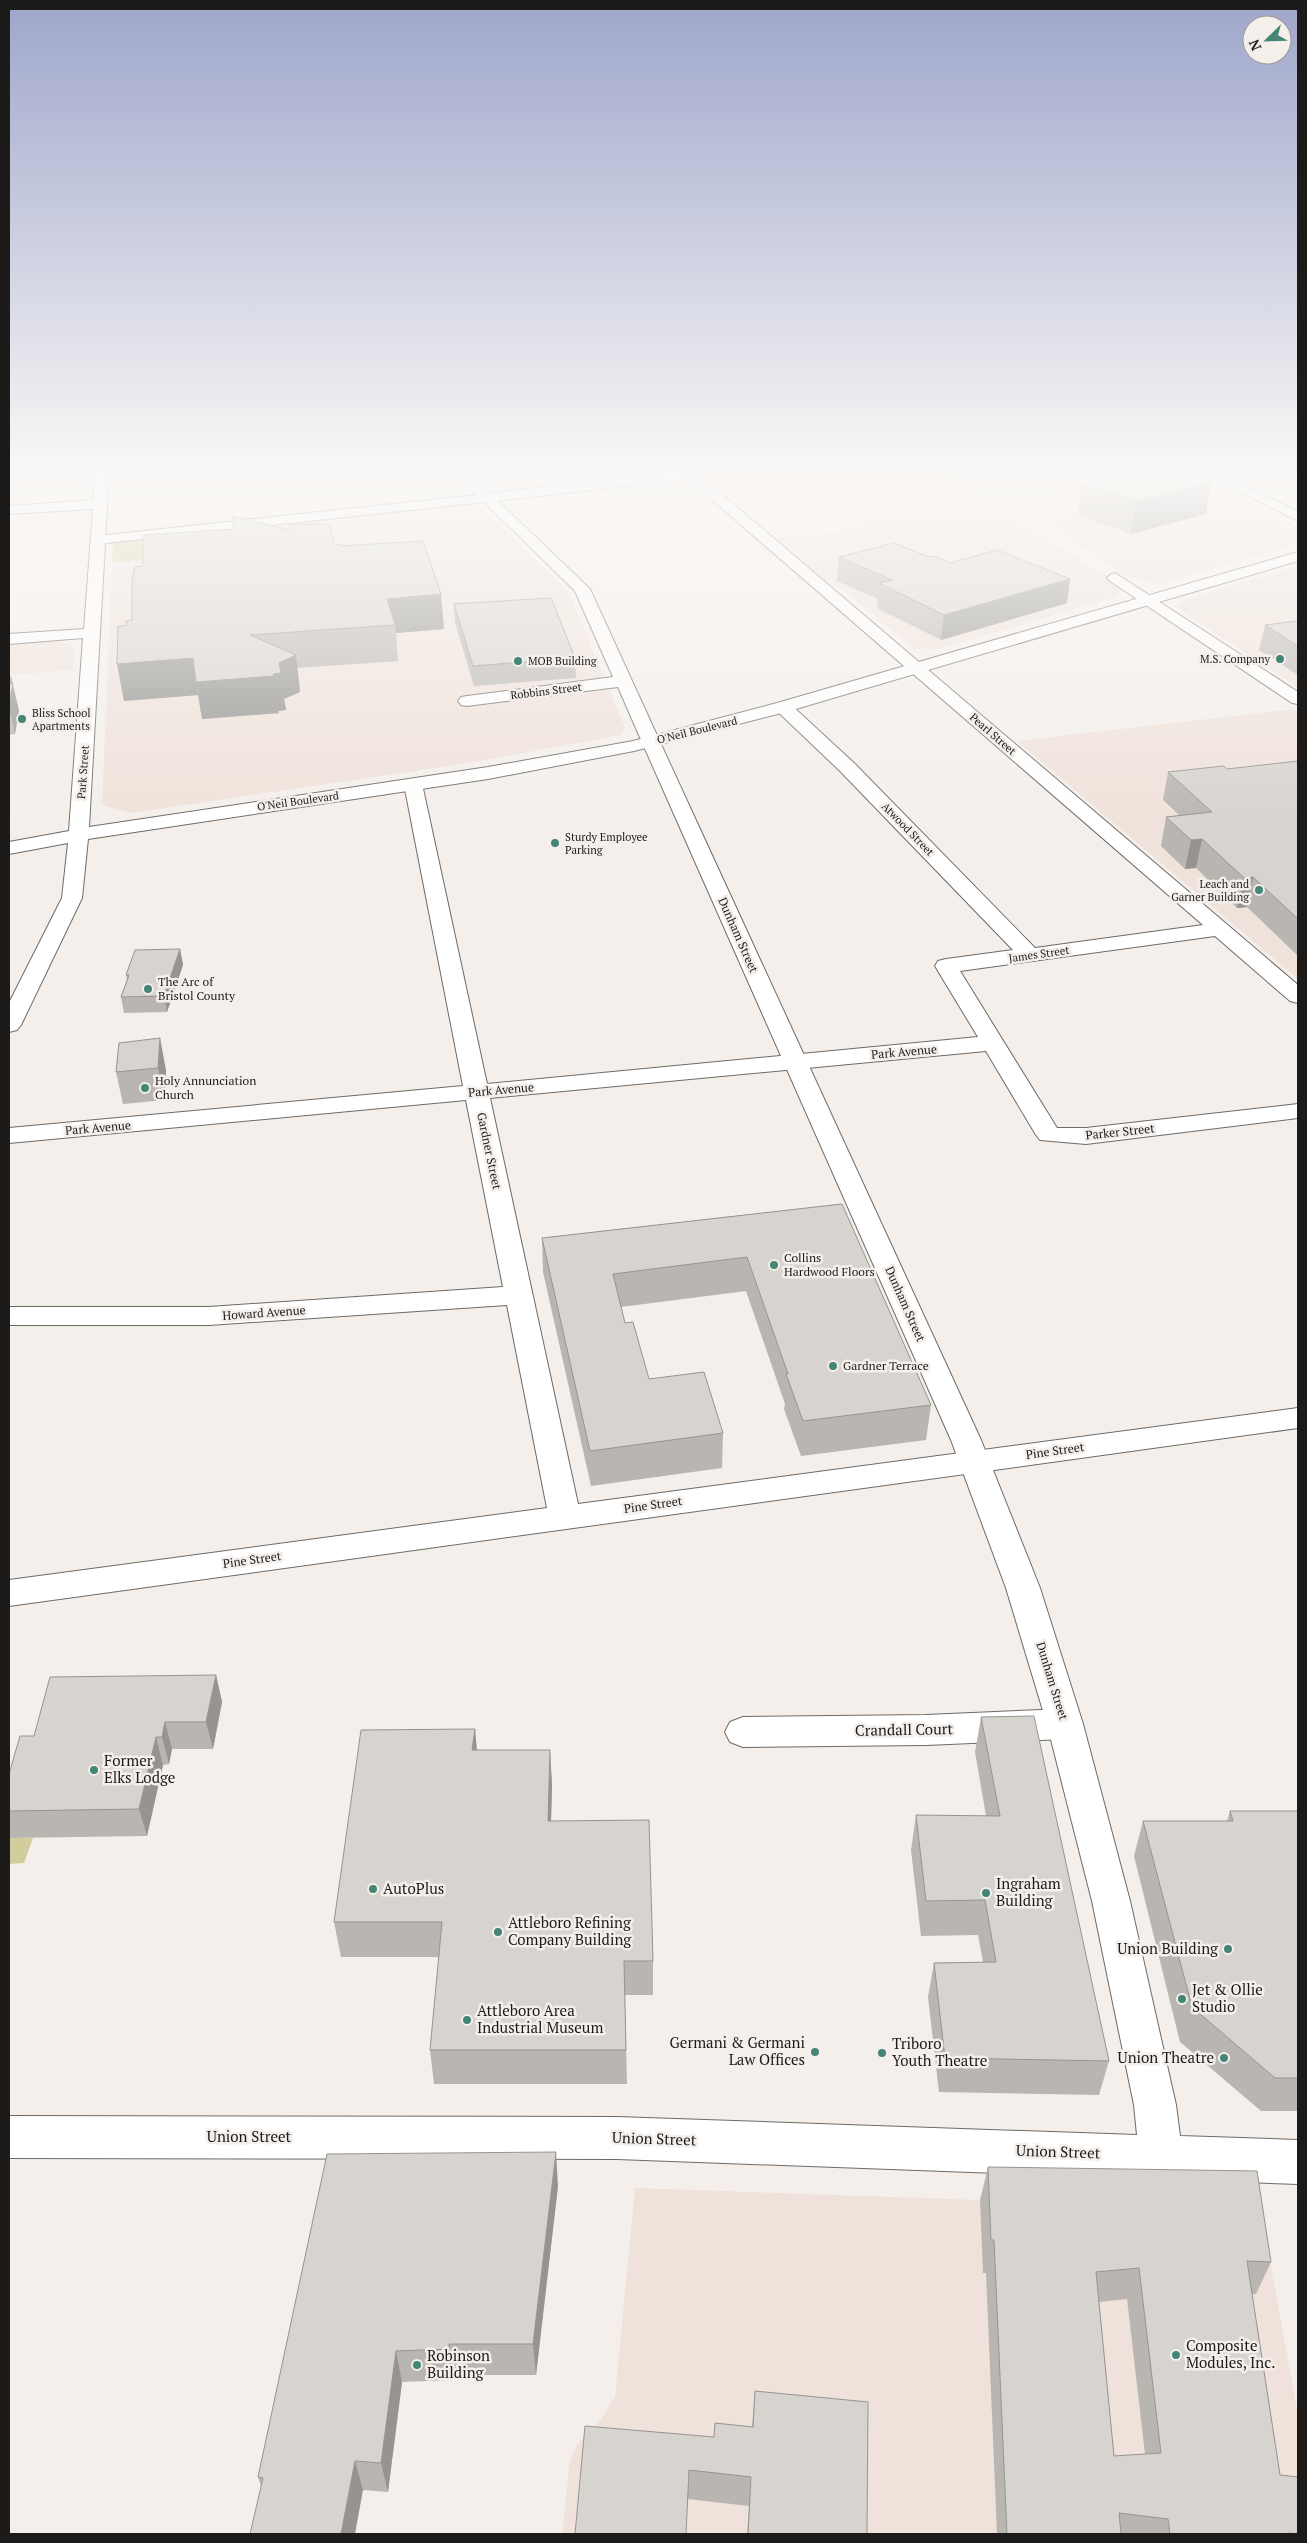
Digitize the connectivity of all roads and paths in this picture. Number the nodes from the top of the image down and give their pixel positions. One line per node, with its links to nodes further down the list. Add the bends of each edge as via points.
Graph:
1 (95, 592): 7 (street, Park Street)
2 (583, 592): 10 (street, Dunham Street)
3 (827, 592): 9 (street, Pearl Street)
4 (1136, 592): 6 (street)
5 (1176, 592): 6 (street, O'Neil Boulevard)
6 (1148, 600): 9 (street, O'Neil Boulevard); 11 (street)
7 (92, 633): 8 (street); 16 (street, Park Street)
8 (9, 639)
9 (916, 668): 13 (street, O'Neil Boulevard); 18 (street, Pearl Street)
10 (624, 681): 12 (street, Robbins Street); 14 (street, Dunham Street)
11 (1298, 699)
12 (467, 701)
13 (783, 707): 14 (street, O'Neil Boulevard); 19 (street, Atwood Street, via 847,766)
14 (651, 742): 15 (street, O'Neil Boulevard, via 531,766); 23 (street, Dunham Street)
15 (413, 784): 16 (street, O'Neil Boulevard); 24 (street, Gardner Street)
16 (79, 835): 17 (street, O'Neil Boulevard); 21 (street, Park Street, via 72,898)
17 (9, 848)
18 (1221, 930): 19 (street, James Street); 20 (street, Pearl Street)
19 (1030, 955): 22 (street, James Street, via 946,966)
20 (1298, 996)
21 (9, 1025)
22 (993, 1043): 23 (street, Park Avenue); 25 (street, Parker Street, via 1049,1135 1086,1136)
23 (796, 1062): 24 (street, Park Avenue); 30 (street, Dunham Street)
24 (477, 1092): 26 (street, Park Avenue); 27 (street, Gardner Street)
25 (1298, 1111)
26 (9, 1136)
27 (519, 1295): 28 (street, Howard Avenue, via 209,1316); 31 (street, Gardner Street)
28 (9, 1316)
29 (1298, 1418): 30 (street, Pine Street)
30 (974, 1461): 31 (street, Pine Street); 33 (street, Dunham Street, via 1023,1588)
31 (565, 1517): 32 (street, Pine Street)
32 (9, 1593)
33 (1065, 1724): 34 (street, Crandall Court, via 926,1730); 36 (street, Dunham Street, via 1111,1901 1155,2105)
34 (743, 1732)
35 (9, 2137): 36 (street, Union Street, via 617,2138)
36 (1161, 2156): 37 (street, Union Street)
37 (1298, 2162)

